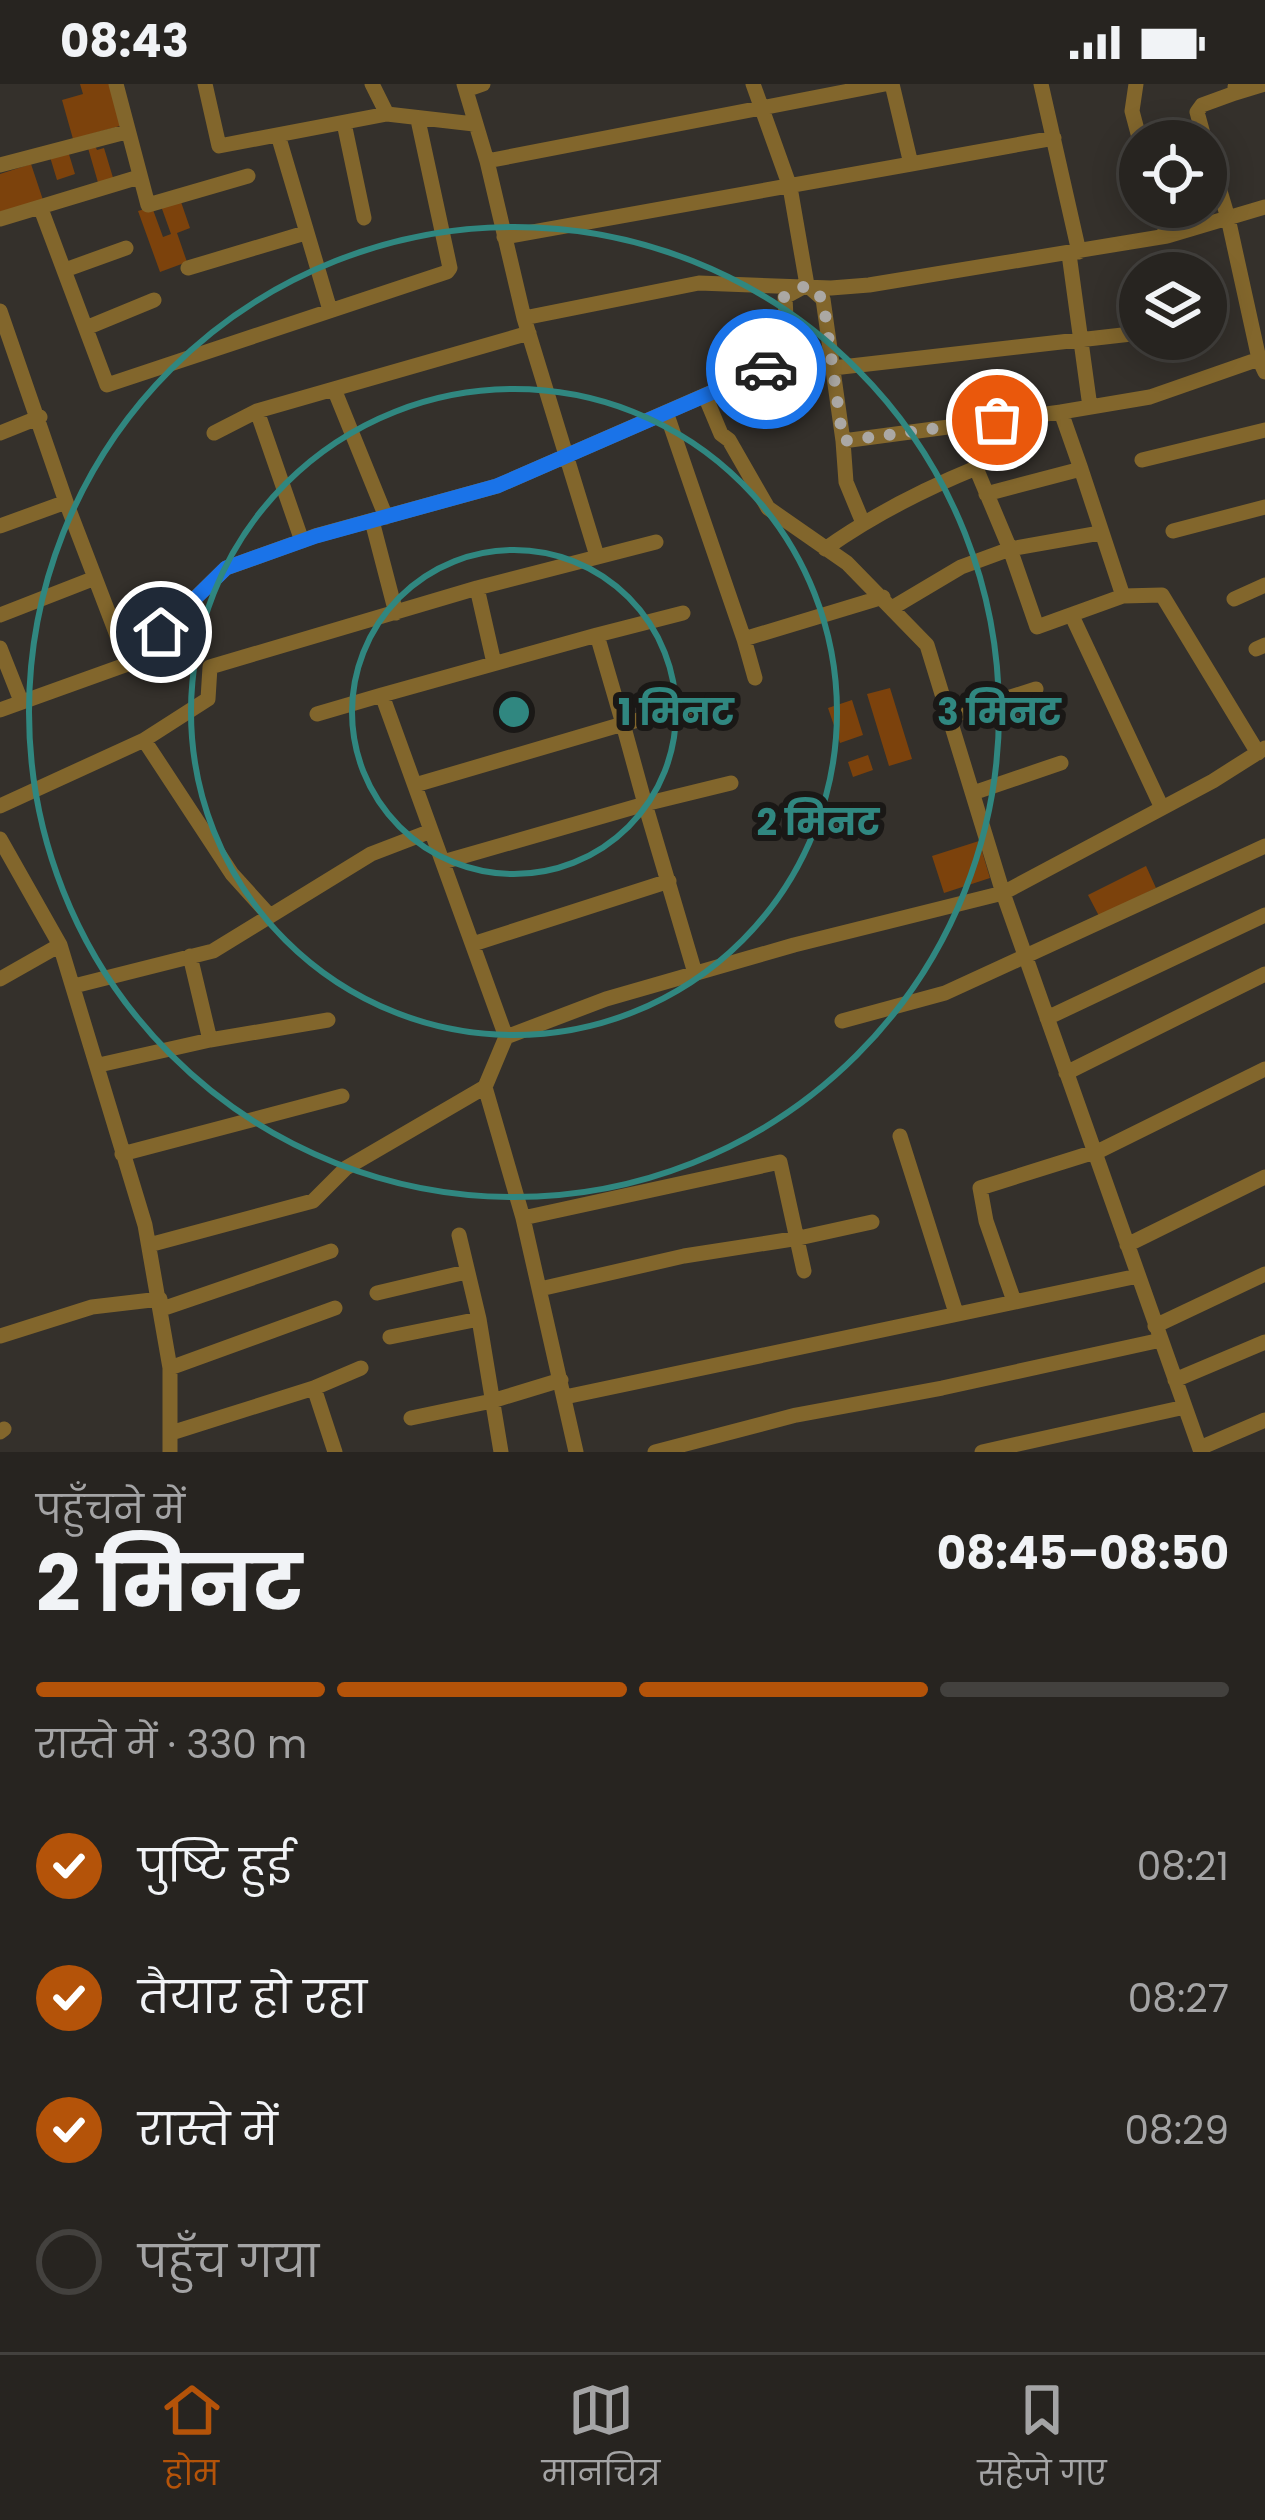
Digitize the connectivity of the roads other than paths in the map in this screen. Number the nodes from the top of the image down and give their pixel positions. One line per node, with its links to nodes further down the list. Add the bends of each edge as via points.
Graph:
1 (116, 84): 19 (street)
2 (205, 84): 20 (street, via 219,146)
3 (372, 84): 13 (street)
4 (483, 84): 10 (street)
5 (753, 84): 12 (street)
6 (889, 84): 12 (street); 23 (street)
7 (1041, 84): 21 (street)
8 (1136, 84): 15 (street)
9 (1265, 84): 11 (street)
10 (465, 87): 18 (street)
11 (1235, 88): 16 (street, via 1202,105)
12 (761, 109): 22 (street); 27 (street)
13 (387, 114): 14 (street); 17 (street)
14 (418, 120): 18 (street); 46 (street, via 450,268)
15 (1134, 120)
16 (1199, 120)
17 (344, 123): 20 (street); 31 (street)
18 (474, 124): 22 (street)
19 (126, 131): 24 (street); 26 (street)
20 (278, 135): 35 (street)
21 (1054, 138): 23 (street); 39 (street)
22 (487, 161): 37 (street)
23 (911, 164): 27 (street)
24 (0, 165)
25 (248, 176): 26 (street, via 148,205)
26 (139, 177): 29 (street)
27 (790, 187): 37 (street); 42 (street)
28 (1265, 207): 32 (street)
29 (41, 209): 33 (street); 41 (street)
30 (1227, 215): 32 (street)
31 (364, 218)
32 (1228, 218): 36 (street); 44 (street)
33 (0, 219)
34 (1165, 228): 36 (street)
35 (305, 233): 40 (street); 46 (street)
36 (1167, 236): 39 (street)
37 (504, 237): 48 (street)
38 (126, 248): 41 (street)
39 (1074, 253): 42 (street, via 869,285); 51 (street)
40 (188, 268)
41 (65, 270): 49 (street)
42 (807, 285): 48 (street, via 699,284); 54 (street, via 823,299); 56 (street, via 784,297 788,359)
43 (1265, 294): 44 (street)
44 (1246, 299): 53 (street)
45 (154, 300): 49 (street)
46 (330, 310): 49 (street, via 107,385)
47 (0, 311): 52 (street)
48 (527, 325): 55 (street); 66 (street)
49 (86, 328)
50 (1119, 336): 51 (street)
51 (1081, 342): 54 (street); 57 (street)
52 (6, 345): 61 (street)
53 (1263, 363): 57 (street)
54 (833, 368): 65 (street)
55 (334, 389): 58 (street); 72 (street)
56 (716, 390): 59 (street); 79 (street, via 708,403 760,497)
57 (1090, 407): 60 (street)
58 (257, 411): 64 (street); 77 (street)
59 (666, 412): 66 (street); 93 (street)
60 (1061, 412): 65 (street); 68 (street)
61 (40, 417): 63 (street); 70 (street)
62 (1265, 430): 67 (street)
63 (0, 433)
64 (214, 434)
65 (843, 441): 73 (street, via 846,482)
66 (568, 457): 72 (street); 81 (street)
67 (1142, 460)
68 (1081, 469): 69 (street); 76 (street)
69 (986, 494): 73 (street, via 976,469); 80 (street)
70 (65, 502): 74 (street); 82 (street)
71 (1265, 507): 75 (street)
72 (379, 519): 77 (street); 88 (street)
73 (862, 523): 79 (street)
74 (0, 526)
75 (1172, 531)
76 (1100, 533): 80 (street); 85 (street)
77 (302, 541): 96 (street, via 226,568)
78 (656, 542): 81 (street)
79 (825, 549): 87 (street)
80 (1010, 549): 87 (street); 91 (street, via 1037,627)
81 (597, 556): 84 (street)
82 (95, 578): 90 (street); 96 (street)
83 (1265, 585): 86 (street)
84 (477, 588): 88 (street); 95 (street)
85 (1123, 596): 91 (street); 107 (street, via 1162,595)
86 (1234, 598)
87 (888, 603): 93 (street); 104 (street, via 927,645)
88 (396, 613): 106 (street, via 210,667 208,699)
89 (683, 613): 92 (street)
90 (0, 615)
91 (1072, 616): 114 (street)
92 (597, 634): 95 (street); 105 (street)
93 (744, 639): 97 (street)
94 (0, 648): 101 (street)
95 (494, 663): 99 (street)
96 (128, 664): 101 (street)
97 (755, 678)
98 (1036, 688): 104 (street)
99 (382, 695): 103 (street); 110 (street)
100 (715, 700): 105 (street)
101 (21, 701): 102 (street)
102 (0, 710)
103 (316, 714)
104 (951, 716): 111 (street)
105 (623, 724): 110 (street); 112 (street)
106 (144, 740): 113 (street); 123 (street, via 232,874)
107 (1261, 750): 114 (street)
108 (1061, 763): 111 (street)
109 (731, 783): 112 (street)
110 (416, 785): 115 (street)
111 (974, 793): 121 (street)
112 (645, 804): 119 (street); 120 (street)
113 (0, 806)
114 (1162, 808): 121 (street)
115 (431, 831): 119 (street); 123 (street, via 371,854)
116 (0, 839): 118 (street)
117 (1265, 846): 127 (street)
118 (5, 860): 125 (street)
119 (443, 862): 124 (street)
120 (669, 881): 124 (street); 128 (street)
121 (1003, 892): 127 (street); 128 (street)
122 (1265, 915): 132 (street)
123 (270, 916): 126 (street)
124 (473, 944): 135 (street)
125 (60, 945): 130 (street); 131 (street)
126 (190, 956): 131 (street); 136 (street)
127 (1026, 959): 132 (street); 134 (street, via 945,993)
128 (695, 974): 135 (street)
129 (1265, 974): 139 (street)
130 (0, 979)
131 (74, 986): 137 (street)
132 (1047, 1018): 139 (street)
133 (328, 1020): 136 (street)
134 (842, 1021)
135 (506, 1037): 140 (street)
136 (210, 1040): 137 (street)
137 (99, 1065): 144 (street)
138 (1265, 1069): 143 (street)
139 (1066, 1073): 143 (street)
140 (484, 1087): 146 (street); 150 (street, via 346,1168 313,1201)
141 (342, 1096): 144 (street)
142 (900, 1136): 162 (street)
143 (1093, 1150): 151 (street); 159 (street, via 980,1188)
144 (122, 1154): 150 (street)
145 (1265, 1178): 151 (street)
146 (523, 1218): 149 (street, via 779,1162); 157 (street)
147 (872, 1222): 149 (street)
148 (460, 1234): 154 (street)
149 (799, 1238): 153 (street); 157 (street)
150 (149, 1245): 160 (street)
151 (1126, 1245): 156 (street)
152 (331, 1251): 160 (street)
153 (804, 1270)
154 (466, 1272): 158 (street); 163 (street)
155 (1265, 1274): 164 (street)
156 (1138, 1276): 159 (street); 164 (street)
157 (540, 1289): 172 (street)
158 (377, 1293)
159 (1015, 1301): 162 (street)
160 (161, 1304): 165 (street, via 92,1307); 168 (street)
161 (334, 1308): 168 (street)
162 (956, 1313): 172 (street)
163 (479, 1318): 166 (street); 173 (street)
164 (1158, 1333): 170 (street); 178 (street)
165 (0, 1336)
166 (391, 1337)
167 (1265, 1342): 170 (street)
168 (170, 1368): 177 (street)
169 (361, 1368): 171 (street)
170 (1175, 1380): 174 (street)
171 (314, 1388): 177 (street); 181 (street)
172 (563, 1389): 173 (street); 183 (street)
173 (492, 1401): 175 (street); 182 (street)
174 (1185, 1407): 179 (street); 186 (street)
175 (411, 1418)
176 (1265, 1420): 179 (street)
177 (171, 1432): 180 (street)
178 (731, 1434): 184 (street); 185 (street)
179 (1200, 1450)
180 (170, 1452)
181 (335, 1452)
182 (501, 1452)
183 (576, 1452)
184 (656, 1452)
185 (740, 1452)
186 (982, 1452)

